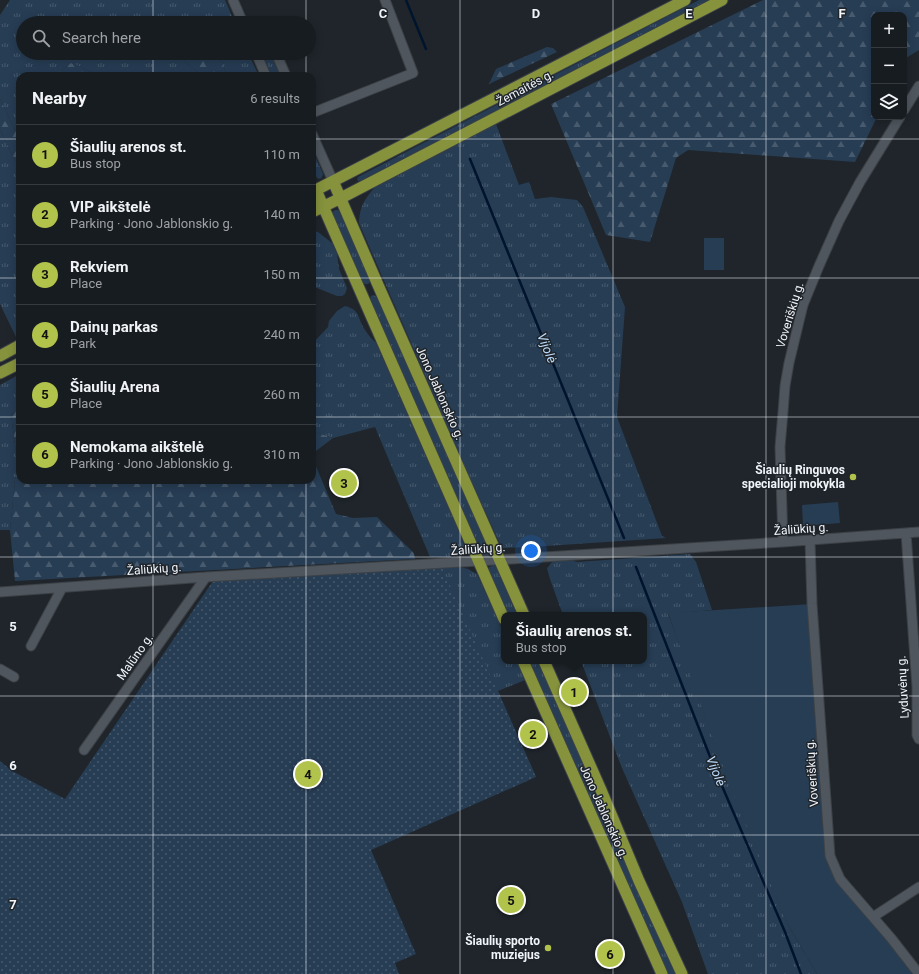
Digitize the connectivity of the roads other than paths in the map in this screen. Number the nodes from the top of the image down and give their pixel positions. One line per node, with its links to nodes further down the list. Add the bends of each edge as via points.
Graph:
1 (233, 0): 5 (street)
2 (385, 0): 12 (street, via 413,73)
3 (686, 0): 15 (main road, Žemaitės g.)
4 (722, 0): 18 (main road, Žemaitės g.)
5 (240, 16)
6 (259, 60): 8 (street)
7 (279, 60): 9 (street)
8 (264, 72)
9 (284, 72)
10 (919, 86): 11 (street)
11 (907, 105)
12 (316, 111)
13 (898, 120): 28 (street, Voveriškių g., via 839,221 803,305 789,363 782,412 780,447)
14 (316, 143): 15 (street)
15 (333, 181): 16 (main road, Žemaitės g.); 18 (main road, Jono Jablonskio g.)
16 (316, 187)
17 (316, 194): 19 (main road)
18 (341, 198): 19 (main road, Žemaitės g.); 29 (main road, Jono Jablonskio g.)
19 (323, 207): 20 (main road, Žemaitės g.); 30 (main road)
20 (316, 210)
21 (16, 348): 22 (main road)
22 (0, 356)
23 (16, 365): 24 (main road)
24 (0, 373)
25 (919, 532): 26 (street, Žaliūkių g.)
26 (906, 533): 27 (street, Žaliūkių g.); 36 (street, Lyduvėnų g.)
27 (810, 540): 28 (street, Žaliūkių g.); 45 (street, Voveriškių g., via 812,604 830,856 840,879)
28 (783, 542): 29 (street, Žaliūkių g.)
29 (500, 560): 30 (street, Žaliūkių g.); 35 (main road, Jono Jablonskio g.)
30 (478, 561): 31 (street, Žaliūkių g.); 34 (main road)
31 (206, 577): 32 (street, Žaliūkių g.); 43 (street, Malūno g.)
32 (62, 588): 33 (street, Žaliūkių g.); 37 (street)
33 (0, 592)
34 (501, 612)
35 (523, 612)
36 (916, 633): 42 (street, Lyduvėnų g.)
37 (31, 646)
38 (524, 664): 46 (main road, Jono Jablonskio g.)
39 (545, 664): 47 (main road, Jono Jablonskio g.)
40 (0, 668): 41 (street)
41 (14, 677)
42 (919, 739)
43 (84, 750)
44 (919, 886): 45 (street)
45 (873, 917): 48 (street, Voveriškių g.)
46 (662, 974)
47 (682, 974)
48 (919, 974)

